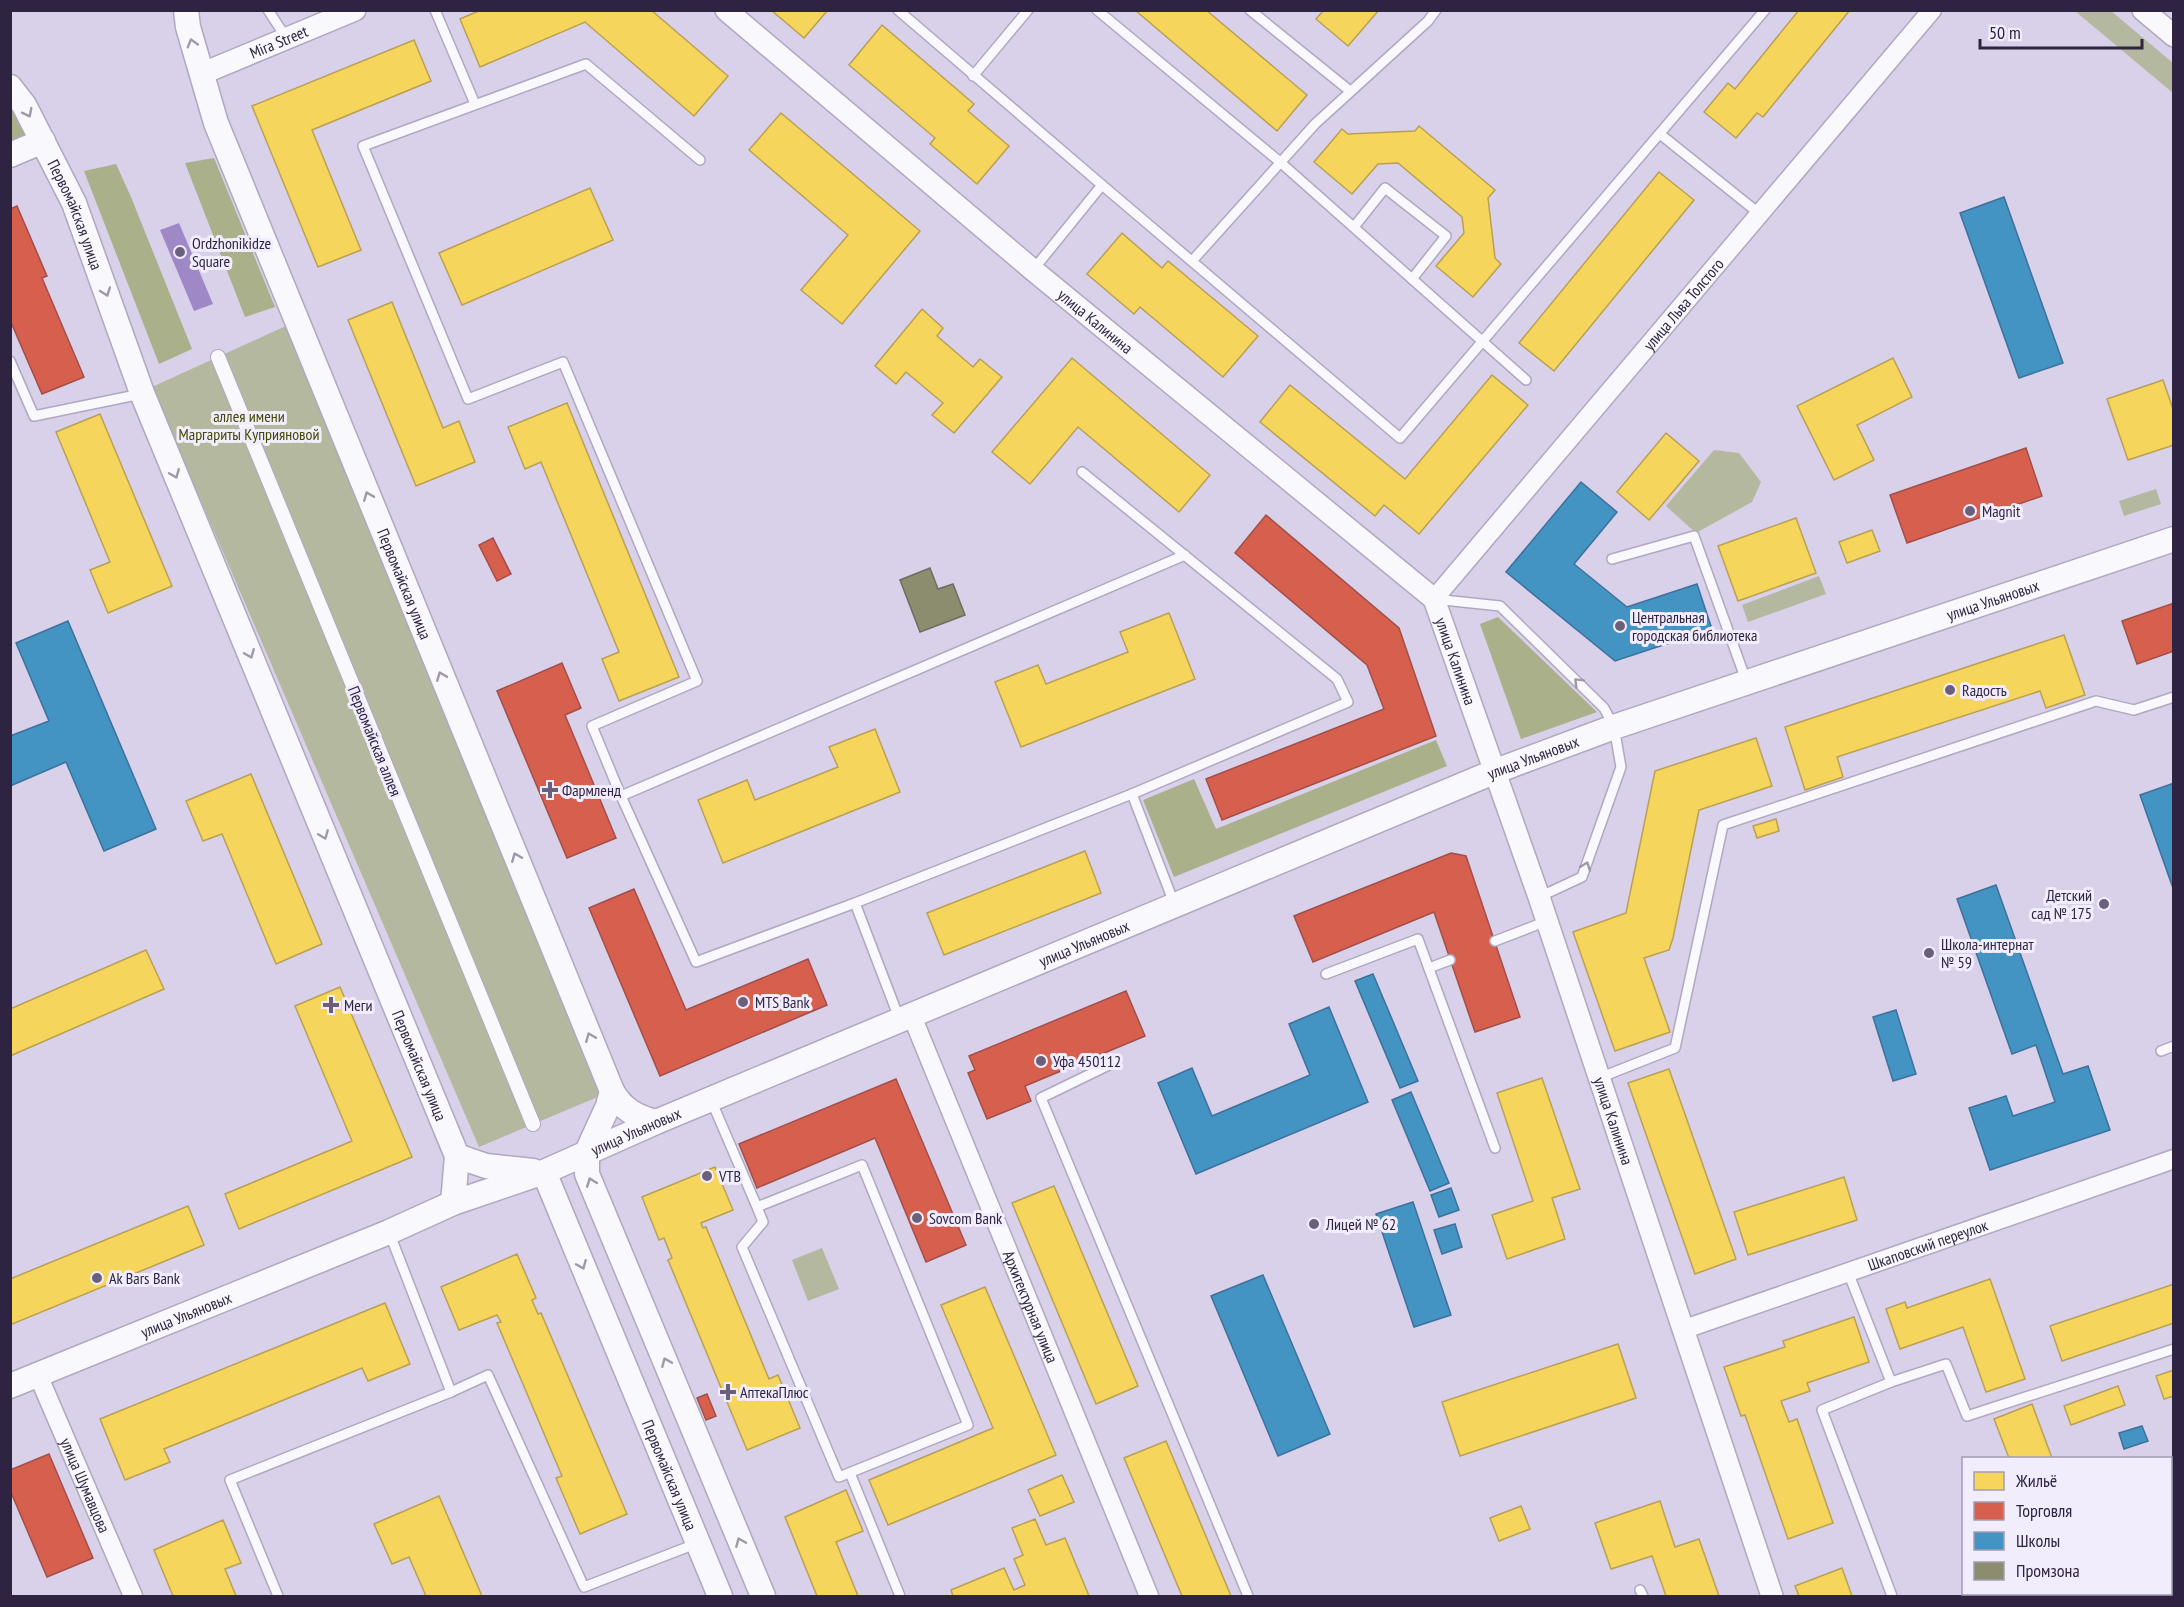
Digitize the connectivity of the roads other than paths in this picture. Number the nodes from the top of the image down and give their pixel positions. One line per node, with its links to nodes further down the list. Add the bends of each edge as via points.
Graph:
1 (186, 10): 16 (main road, Первомайская улица, one-way to 1)
2 (268, 10): 15 (lane)
3 (355, 10): 15 (street, Mira Street)
4 (435, 10): 20 (lane)
5 (726, 10): 30 (street, улица Калинина)
6 (898, 10): 17 (lane)
7 (1028, 10): 17 (lane)
8 (1097, 10): 25 (lane)
9 (1250, 10): 19 (lane)
10 (1436, 10): 19 (lane)
11 (1765, 10): 21 (lane)
12 (1932, 10): 27 (street, улица Льва Толстого)
13 (2143, 10): 14 (street)
14 (2174, 36)
15 (287, 39): 16 (street, Mira Street)
16 (201, 74): 61 (main road, Первомайская улица, one-way to 16, via 216,123)
17 (974, 76): 26 (lane)
18 (10, 87): 22 (main road, Первомайская улица, one-way to 22)
19 (1350, 91): 25 (lane)
20 (475, 104): 24 (lane, via 586,64); 47 (lane, via 363,146 468,399 563,362 697,681 592,726)
21 (1660, 134): 27 (lane); 32 (lane)
22 (43, 141): 23 (main road); 36 (main road, Первомайская улица, one-way to 36, via 74,203)
23 (10, 155)
24 (700, 160)
25 (1280, 162): 28 (lane); 29 (lane)
26 (1102, 185): 29 (lane); 30 (lane)
27 (1761, 215): 41 (street, улица Льва Толстого)
28 (1354, 227): 31 (lane); 31 (lane, via 1385,188 1446,236)
29 (1192, 261): 32 (lane, via 1400,438)
30 (1033, 270): 41 (street, улица Калинина)
31 (1412, 279): 32 (lane)
32 (1482, 342): 35 (lane)
33 (218, 357): 64 (street, Первомайская аллея)
34 (10, 361): 36 (lane, via 34,416)
35 (1526, 380)
36 (142, 393): 67 (main road, Первомайская улица, one-way to 67)
37 (1082, 472): 39 (lane)
38 (2174, 538): 42 (main road, улица Ульяновых)
39 (1185, 555): 46 (lane, via 1337,679 1348,702); 47 (lane)
40 (1612, 559): 42 (lane, via 1694,536)
41 (1434, 599): 44 (lane, one-way to 41, via 1604,708 1500,606); 45 (street, улица Калинина)
42 (1747, 683): 44 (main road, улица Ульяновых)
43 (2174, 697): 60 (lane, via 2134,710 2096,701 1723,825 1675,1048)
44 (1614, 727): 45 (main road, улица Ульяновых); 48 (lane, one-way to 44, via 1582,877 1622,767)
45 (1496, 771): 48 (street, улица Калинина); 50 (main road, улица Ульяновых)
46 (1132, 794): 49 (lane); 50 (lane)
47 (621, 796): 49 (lane, via 696,962)
48 (1539, 897): 51 (street, улица Калинина)
49 (855, 903): 56 (lane)
50 (1175, 905): 56 (main road, улица Ульяновых)
51 (1547, 921): 52 (lane); 60 (street, улица Калинина)
52 (1495, 941)
53 (1450, 960): 54 (lane)
54 (1429, 969): 55 (lane, via 1418,939); 65 (lane)
55 (1326, 974)
56 (906, 1018): 62 (main road, улица Ульяновых); 88 (street, Архитектурная улица)
57 (2174, 1046): 58 (lane)
58 (2161, 1051)
59 (1113, 1063): 89 (lane, via 1041,1098)
60 (1599, 1078): 74 (street, улица Калинина)
61 (612, 1091): 63 (main road, Первомайская улица, via 630,1112); 66 (main road)
62 (711, 1100): 63 (main road, улица Ульяновых); 71 (lane)
63 (656, 1122): 66 (main road, улица Ульяновых)
64 (533, 1124)
65 (1495, 1148)
66 (586, 1152): 69 (main road, улица Ульяновых); 86 (main road, one-way to 66, via 587,1174)
67 (457, 1156): 69 (main road, via 486,1166); 70 (main road, Первомайская улица)
68 (2174, 1159): 73 (street, Шкаповский переулок)
69 (544, 1172): 70 (main road, улица Ульяновых); 81 (main road, Первомайская улица, one-way to 81)
70 (453, 1203): 72 (main road, улица Ульяновых)
71 (757, 1208): 80 (lane, via 763,1222 742,1247 838,1477); 80 (lane, via 862,1165 968,1425)
72 (389, 1232): 76 (main road, улица Ульяновых); 79 (lane)
73 (1848, 1272): 74 (street, Шкаповский переулок); 77 (lane)
74 (1682, 1330): 90 (street, улица Калинина)
75 (2174, 1349): 77 (lane, via 1967,1416 1946,1364)
76 (38, 1375): 78 (main road, улица Ульяновых); 83 (street, улица Шумавцова)
77 (1891, 1382): 91 (lane, via 1822,1410)
78 (10, 1386)
79 (451, 1392): 82 (lane, via 488,1375); 84 (lane, via 230,1480)
80 (850, 1473): 87 (lane)
81 (698, 1542): 82 (lane); 85 (main road, Первомайская улица)
82 (584, 1592)
83 (133, 1596)
84 (278, 1596)
85 (720, 1596)
86 (763, 1596)
87 (900, 1596)
88 (1149, 1596)
89 (1248, 1596)
90 (1772, 1596)
91 (1892, 1596)

